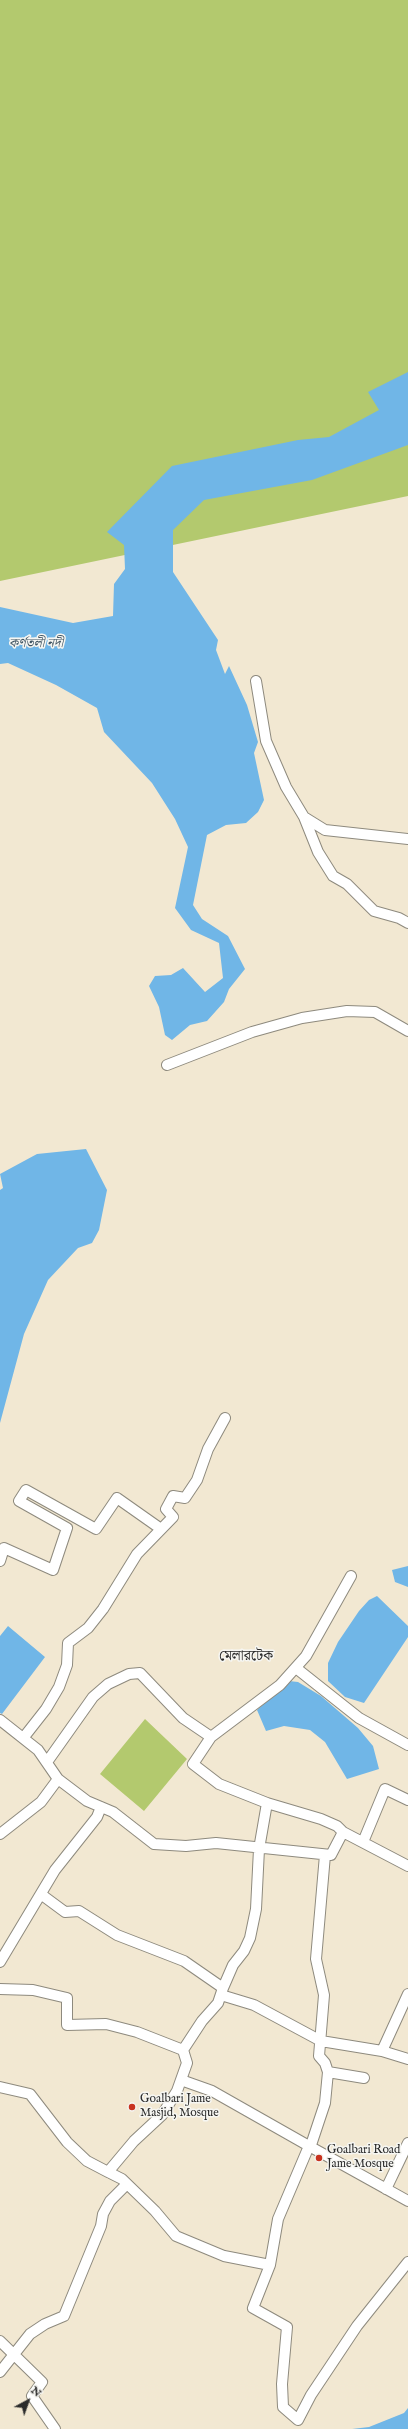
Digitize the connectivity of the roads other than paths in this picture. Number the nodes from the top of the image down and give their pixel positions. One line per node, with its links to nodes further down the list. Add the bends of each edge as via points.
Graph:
1 (256, 681): 2 (street, via 266,741 286,787)
2 (304, 817): 3 (street, via 325,830); 4 (street, via 318,852 333,876 347,884 374,911)
3 (408, 838)
4 (408, 923)
5 (408, 1031): 6 (street, via 375,1012 347,1010 302,1018 252,1032)
6 (167, 1065)
7 (225, 1418): 8 (street, via 208,1448 197,1480 185,1498 173,1496 166,1509 173,1518)
8 (161, 1529): 9 (street, via 116,1498 96,1529 26,1490 19,1502 67,1528 53,1570 4,1548); 13 (street, via 137,1554 103,1609 88,1628 68,1643 67,1665 59,1687)
9 (0, 1560)
10 (351, 1576): 11 (street, via 330,1617)
11 (296, 1668): 14 (street, via 280,1685); 15 (street, via 359,1718)
12 (0, 1720): 13 (street)
13 (24, 1737): 16 (street)
14 (211, 1737): 16 (street, via 183,1718 140,1673 130,1674 108,1684 93,1697); 19 (street, via 193,1764 220,1784)
15 (408, 1745)
16 (47, 1762): 17 (street)
17 (58, 1779): 20 (street, via 87,1801); 22 (street, via 41,1802)
18 (408, 1800): 23 (street, via 385,1789)
19 (267, 1803): 21 (street, via 321,1819 337,1826); 24 (street)
20 (101, 1807): 24 (street, via 113,1812 154,1844 186,1846 216,1843); 27 (street, via 97,1817 54,1870)
21 (343, 1832): 23 (street); 25 (street, via 331,1855)
22 (0, 1834)
23 (363, 1842): 26 (street)
24 (259, 1849): 25 (street); 30 (street, via 256,1909 250,1938 233,1965)
25 (325, 1854): 32 (street, via 316,1959 324,1995)
26 (408, 1866)
27 (42, 1895): 28 (street); 30 (street, via 65,1912 79,1911 117,1935 184,1961)
28 (0, 1962)
29 (0, 1989): 33 (street, via 33,1990 67,1998 66,2025 106,2024 138,2032)
30 (222, 1992): 32 (street, via 254,2005); 33 (street, via 218,2003 202,2021)
31 (408, 1994): 34 (street)
32 (321, 2040): 34 (street); 36 (street, via 319,2056)
33 (183, 2050): 38 (street, via 187,2063)
34 (382, 2051): 35 (street)
35 (408, 2059)
36 (328, 2072): 37 (street); 41 (street, via 325,2103)
37 (364, 2078)
38 (181, 2080): 41 (street, via 212,2091); 42 (street, via 162,2115 134,2141)
39 (0, 2087): 42 (street, via 30,2094 67,2142 87,2161)
40 (408, 2143): 44 (street)
41 (309, 2146): 44 (street); 47 (street, via 278,2219)
42 (108, 2172): 43 (street)
43 (127, 2184): 47 (street, via 176,2236 224,2256); 49 (street, via 110,2201 103,2214 102,2226 64,2316 30,2334)
44 (386, 2189): 45 (street)
45 (408, 2201)
46 (408, 2262): 47 (street, via 358,2326 311,2395 298,2420 283,2407 282,2384 287,2327 253,2308)
47 (270, 2265)
48 (0, 2341): 49 (street)
49 (14, 2355): 50 (street); 51 (street, via 42,2382 32,2396)
50 (0, 2372)
51 (55, 2429)

